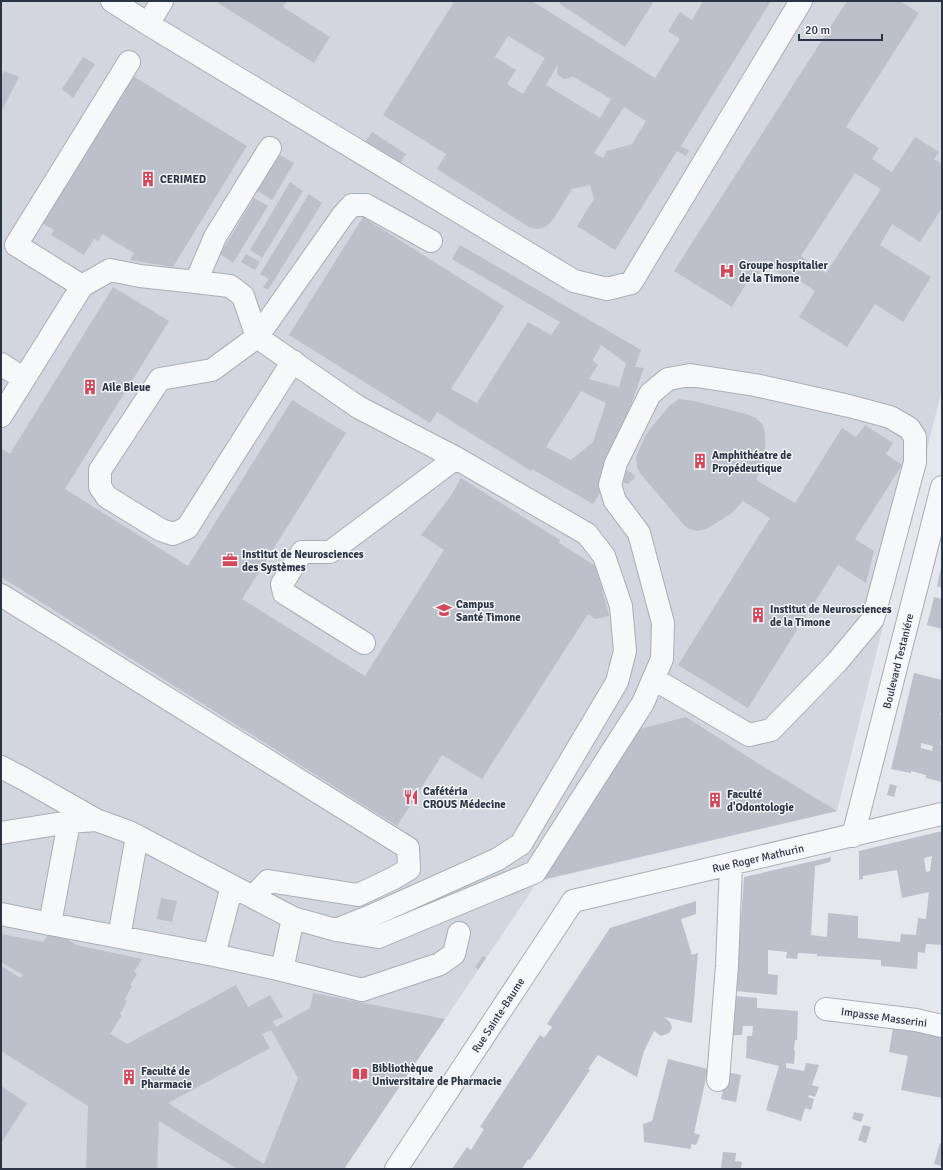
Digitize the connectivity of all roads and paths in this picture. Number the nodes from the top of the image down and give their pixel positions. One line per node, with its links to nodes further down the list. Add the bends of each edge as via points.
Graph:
1 (112, 1): 4 (street)
2 (162, 1): 4 (street)
3 (801, 1): 4 (street, via 631,283 607,289 574,281)
4 (148, 24)
5 (129, 62): 9 (street, via 16,245)
6 (270, 148): 8 (street, via 215,237)
7 (430, 241): 10 (street, via 366,204 352,205)
8 (196, 282): 9 (street, via 110,270); 10 (street, via 230,286 243,296)
9 (82, 286): 13 (street)
10 (257, 336): 11 (street); 11 (street, via 212,370 160,379 100,470 100,487 106,497 161,530 173,534 187,528)
11 (293, 361): 15 (street, via 358,407)
12 (1, 364): 13 (street)
13 (24, 379): 14 (street)
14 (1, 416)
15 (456, 458): 18 (street, via 330,552 302,552 282,584 284,593); 34 (street, via 586,534 604,556 621,606 625,651 617,682 521,844 498,859)
16 (942, 487): 26 (street, Boulevard Testaniére)
17 (1, 595): 29 (street, via 408,848 409,869 358,895 268,881)
18 (364, 643)
19 (654, 679): 19 (street, via 662,659 663,623 639,533 615,501 610,485 616,463 650,394 668,379 690,375 755,385 849,406 890,417 909,428 915,437 915,462 873,619 837,662 771,730 748,735); 34 (street, via 643,703 535,872 378,937)
20 (1, 767): 22 (street)
21 (942, 814): 26 (street, Rue Roger Mathurin)
22 (96, 820): 23 (street); 25 (street)
23 (69, 822): 24 (street); 33 (street)
24 (1, 833)
25 (137, 836): 28 (street); 36 (street)
26 (853, 836): 27 (street, Rue Roger Mathurin)
27 (730, 864): 30 (street, Rue Roger Mathurin); 41 (street, via 727,966)
28 (232, 886): 29 (street); 37 (street)
29 (252, 897): 32 (street)
30 (573, 901): 42 (street, Rue Sainte-Baume)
31 (1, 914): 33 (street)
32 (293, 918): 34 (street); 38 (street)
33 (50, 924): 36 (street)
34 (336, 930)
35 (459, 933): 38 (street, via 454,954 440,964 362,990)
36 (119, 937): 37 (street)
37 (214, 955): 38 (street)
38 (282, 970)
39 (826, 1009): 40 (street, Impasse Masserini, via 916,1020)
40 (942, 1026)
41 (718, 1080)
42 (396, 1169)

